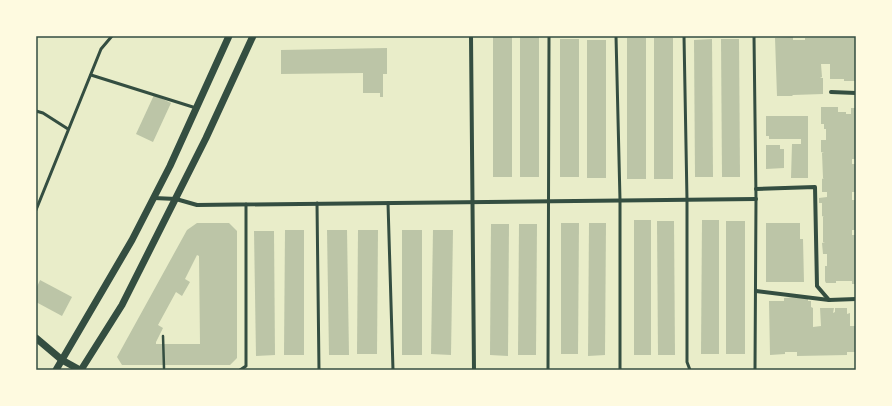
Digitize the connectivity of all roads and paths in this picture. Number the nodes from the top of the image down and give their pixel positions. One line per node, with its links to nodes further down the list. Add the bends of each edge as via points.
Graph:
1 (112, 36): 9 (lane, via 101,49)
2 (229, 36): 12 (street)
3 (253, 36): 17 (street)
4 (471, 36): 22 (street)
5 (549, 36): 21 (lane)
6 (616, 36): 19 (lane)
7 (684, 36): 20 (lane)
8 (754, 36): 15 (lane)
9 (91, 75): 12 (lane); 14 (lane)
10 (831, 92): 11 (street)
11 (856, 93)
12 (197, 109): 16 (street)
13 (36, 111): 14 (lane, via 58,121)
14 (68, 129): 26 (lane)
15 (756, 188): 18 (lane); 29 (street, via 815,187 817,286)
16 (154, 198): 17 (street); 32 (street)
17 (176, 199): 25 (street, via 197,205); 35 (street, via 122,305)
18 (756, 199): 20 (street); 27 (lane)
19 (620, 200): 20 (street); 21 (street); 41 (lane)
20 (687, 200): 42 (lane, via 687,362)
21 (549, 201): 22 (street); 40 (lane)
22 (472, 202): 24 (street); 39 (street)
23 (317, 203): 24 (street); 25 (street); 37 (lane)
24 (388, 203): 38 (lane)
25 (246, 204): 36 (lane, via 246,366)
26 (36, 210)
27 (756, 291): 29 (street); 43 (lane)
28 (856, 299): 29 (street)
29 (829, 300)
30 (163, 336): 33 (path)
31 (36, 338): 32 (street)
32 (62, 360): 34 (street); 35 (street)
33 (164, 368)
34 (56, 370)
35 (80, 370)
36 (240, 370)
37 (319, 370)
38 (393, 370)
39 (474, 370)
40 (548, 370)
41 (620, 370)
42 (690, 370)
43 (755, 370)

